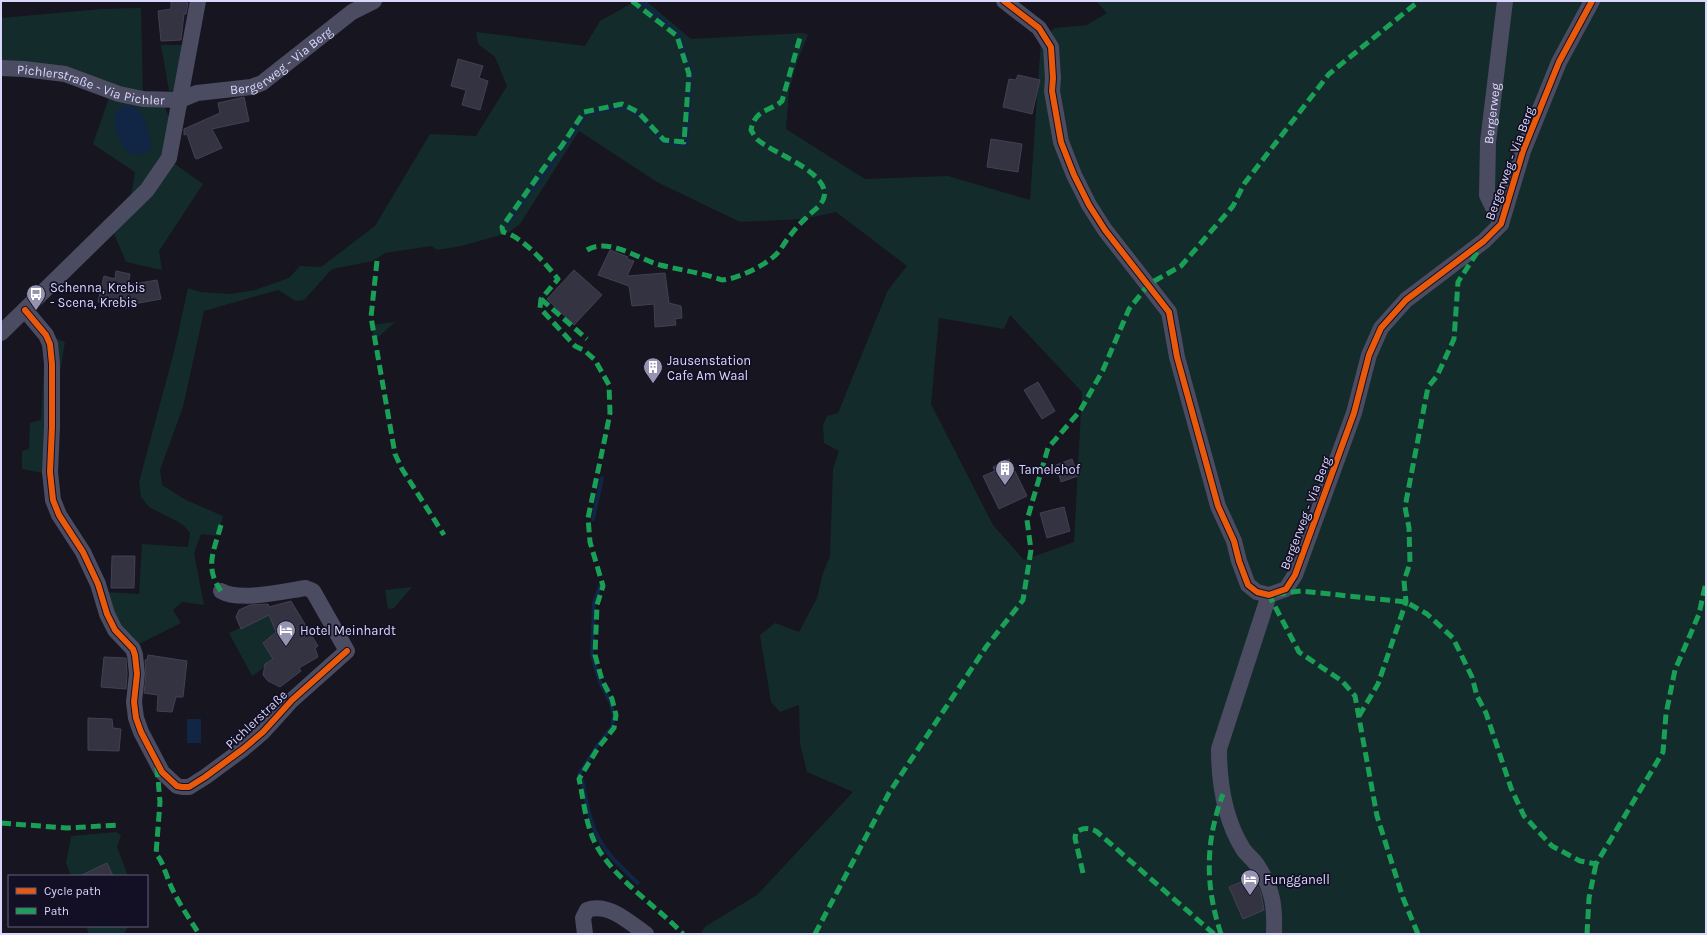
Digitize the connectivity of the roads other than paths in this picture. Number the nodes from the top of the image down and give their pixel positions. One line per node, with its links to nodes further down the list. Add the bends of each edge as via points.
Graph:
1 (198, 1): 7 (street, Pichlerstraße - Via Pichler)
2 (374, 1): 7 (street, Bergerweg - Via Berg, via 352,12 262,83 251,87 197,93)
3 (1004, 1): 12 (street, via 1039,28 1051,47 1052,91 1061,142 1089,205 1105,230 1169,312 1177,357 1218,506 1234,541 1238,561 1248,585 1257,592)
4 (1505, 1): 8 (street, Bergerweg, via 1488,142 1487,195)
5 (1592, 1): 8 (street, Bergerweg - Via Berg, via 1559,62 1522,151)
6 (1, 68): 7 (street, Pichlerstraße - Via Pichler, via 65,74 119,94 143,99)
7 (180, 100): 9 (street, Pichlerstraße - Via Pichler, via 168,158 158,176 147,190)
8 (1501, 224): 12 (street, Bergerweg - Via Berg, via 1484,241 1406,300 1381,328 1369,355 1354,413 1295,575 1286,589)
9 (25, 310): 10 (street, Pichlerstraße - Via Pichler); 11 (street, Pichlerstraße, via 46,335 50,344 50,472 53,500 59,515 83,552 115,630 133,649 137,674 134,702 136,718 157,765 177,786 189,787 273,729 292,700 347,651 313,591 306,588 232,595)
10 (1, 333)
11 (221, 591)
12 (1269, 595): 15 (street, via 1219,749 1219,773 1232,825 1243,850 1256,864 1271,892 1275,907)
13 (585, 934): 14 (street, via 583,918 586,910 592,908 614,912)
14 (646, 934)
15 (1274, 934)

